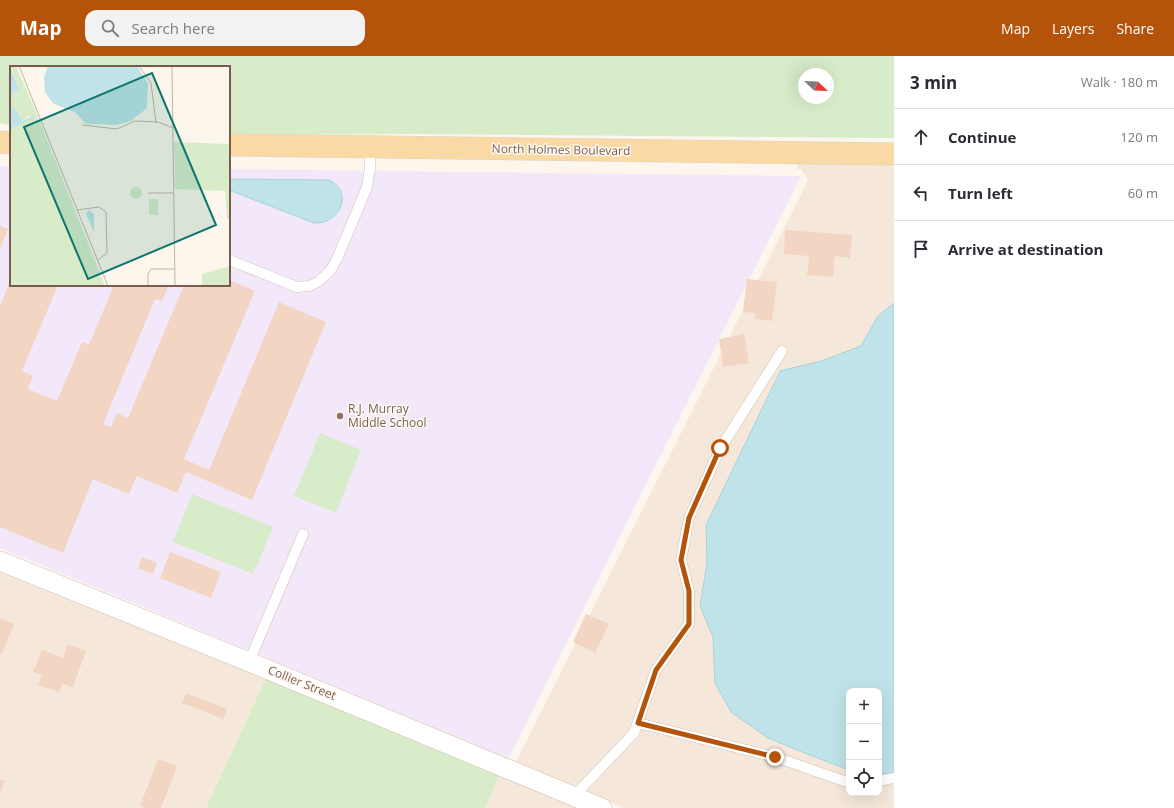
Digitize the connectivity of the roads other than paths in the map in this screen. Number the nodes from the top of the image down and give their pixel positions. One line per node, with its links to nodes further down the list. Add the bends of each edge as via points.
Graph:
1 (0, 142): 2 (main road)
2 (10, 143)
3 (230, 146): 4 (main road, North Holmes Boulevard)
4 (370, 147): 5 (main road, North Holmes Boulevard); 6 (lane, via 367,187 337,259 330,271 319,281 310,286 297,287)
5 (894, 154)
6 (230, 260)
7 (782, 351): 11 (lane, via 720,448 689,518 681,560 689,591 689,624 656,670)
8 (303, 534): 10 (lane)
9 (0, 561): 10 (street, Collier Street)
10 (249, 662): 15 (street, Collier Street)
11 (638, 723): 14 (lane, via 775,757); 15 (lane, via 634,733)
12 (894, 778): 13 (lane)
13 (882, 780)
14 (846, 781)
15 (574, 796): 16 (street, Collier Street)
16 (602, 808)

